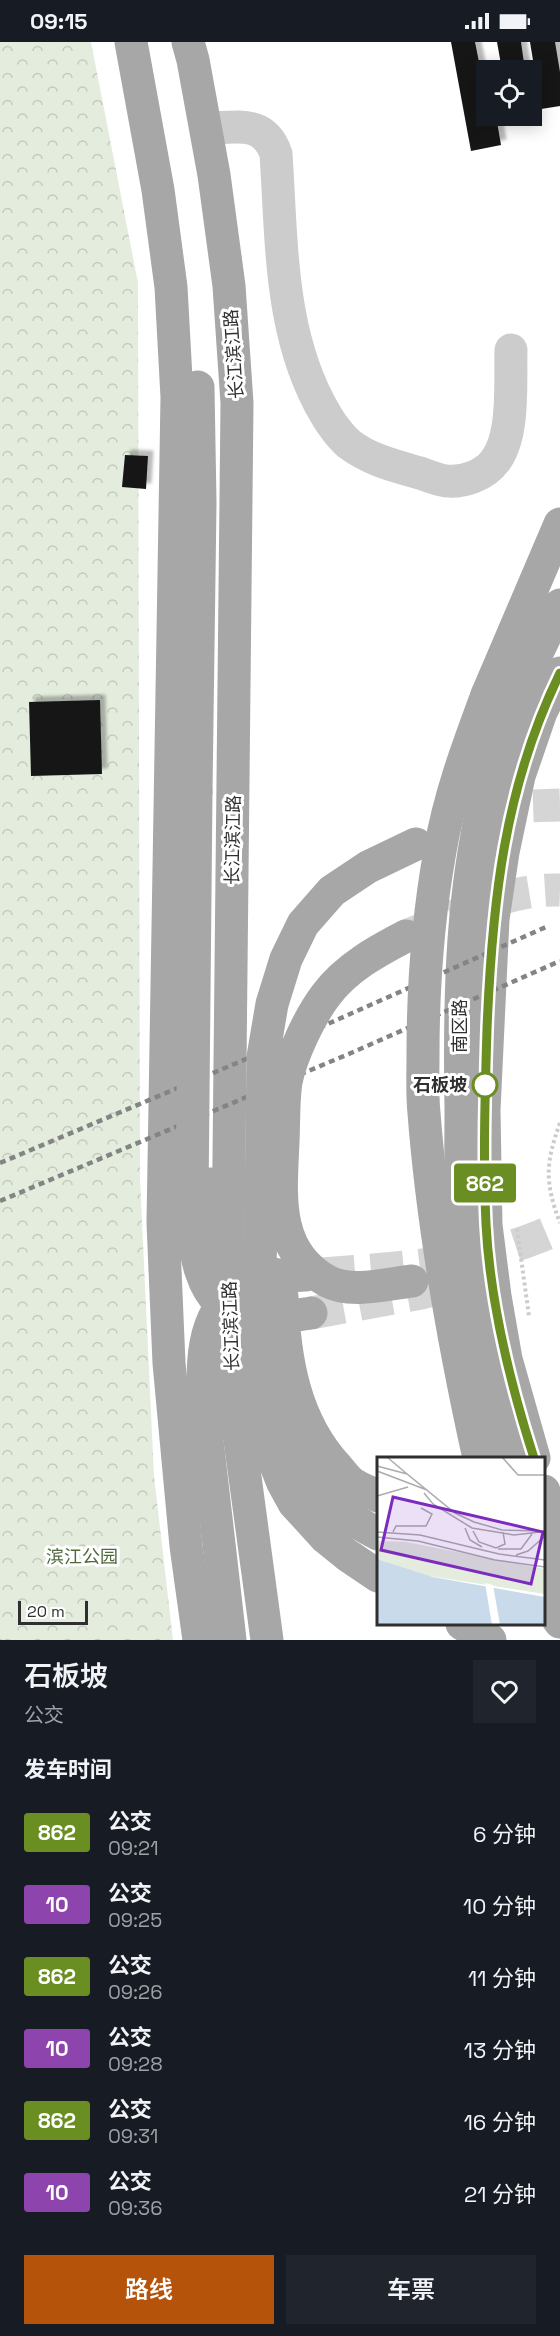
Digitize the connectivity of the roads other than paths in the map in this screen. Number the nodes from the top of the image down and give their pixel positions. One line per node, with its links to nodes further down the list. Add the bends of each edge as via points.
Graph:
1 (131, 42): 31 (main road, via 171,287 177,397 163,1223 169,1363)
2 (148, 42): 10 (main road, via 179,185 191,285 199,401)
3 (170, 42): 10 (main road, via 199,192 218,399)
4 (188, 42): 5 (main road, 长江滨江路)
5 (206, 128): 6 (street, via 252,128 272,141 291,324 326,416 347,442 374,459 446,481 482,473 495,461 505,443); 34 (main road, 长江滨江路, via 229,286 237,403 228,1252 233,1388)
6 (511, 350)
7 (560, 524): 17 (main road, bridge, via 460,769 440,849 429,918 423,1112 455,1353)
8 (560, 605): 14 (main road, 南区路, via 514,701 491,771 473,851 459,1010)
9 (560, 673): 19 (main road, 南区路, via 541,712 519,776 503,852 493,919 484,1110 486,1225 495,1296 506,1359)
10 (205, 793): 15 (main road, bridge, via 193,1226 201,1270 208,1289); 15 (main road, bridge, via 213,1222 231,1253 258,1270 293,1275 242,1287)
11 (416, 844): 16 (main road, bridge, via 368,867 332,891 303,924 286,959 272,1004 263,1057)
12 (406, 936): 13 (main road, bridge, via 349,972 327,993 310,1019 286,1082)
13 (281, 1204): 14 (main road, bridge, via 289,1242 300,1258 327,1281 358,1287 412,1281 434,1272 456,1252); 20 (main road, bridge, via 283,1330 297,1402 327,1457 352,1484)
14 (462, 1229): 18 (main road, 南区路, via 480,1364)
15 (222, 1305): 32 (main road, bridge, via 206,1340 202,1372); 33 (main road, bridge, via 249,1317 297,1315 259,1330 246,1341 228,1367 224,1384)
16 (259, 1356): 22 (main road, bridge, via 303,1469 339,1510); 25 (main road, bridge, via 263,1433 283,1483 294,1503 326,1538)
17 (479, 1457)
18 (504, 1457)
19 (534, 1457)
20 (377, 1496)
21 (545, 1500): 23 (main road)
22 (377, 1533)
23 (554, 1539)
24 (545, 1572): 26 (main road)
25 (377, 1575)
26 (560, 1593)
27 (545, 1602): 28 (main road)
28 (560, 1622)
29 (465, 1625): 35 (main road)
30 (544, 1625): 36 (main road)
31 (199, 1640)
32 (230, 1640)
33 (248, 1640)
34 (267, 1640)
35 (490, 1640)
36 (546, 1640)

